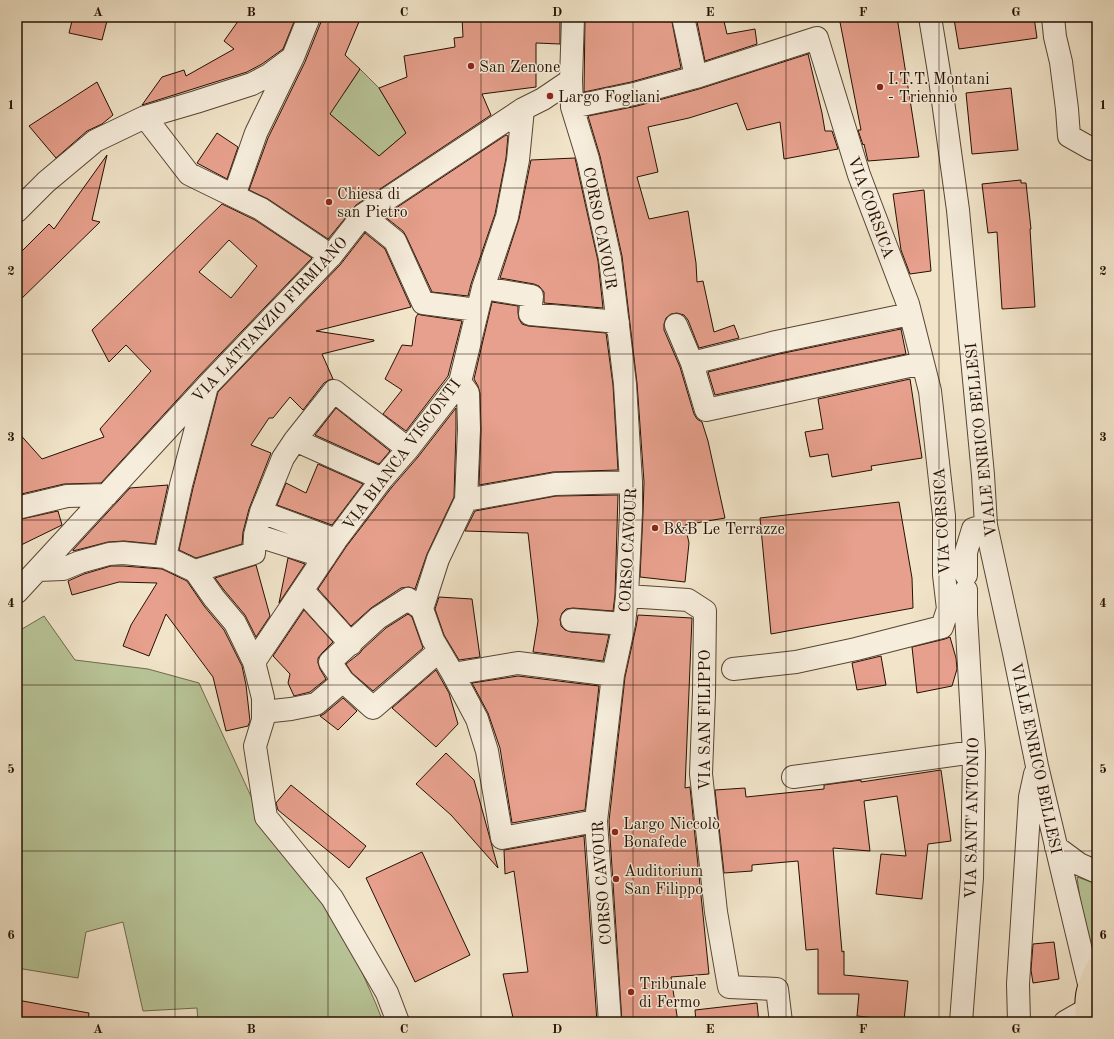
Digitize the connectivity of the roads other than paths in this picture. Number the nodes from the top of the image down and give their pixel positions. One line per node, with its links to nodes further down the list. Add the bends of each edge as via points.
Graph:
1 (309, 17): 6 (street)
2 (573, 17): 8 (street, CORSO CAVOUR)
3 (683, 17): 7 (street)
4 (930, 17): 34 (street, VIALE ENRICO BELLESI, via 958,210)
5 (1053, 17): 12 (street, via 1069,136 1092,149)
6 (293, 57): 11 (street, via 252,84); 13 (street, via 256,133)
7 (696, 77): 9 (street, VIA CORSICA); 19 (street, VIA CORSICA, via 817,38 860,176)
8 (571, 80): 9 (street, CORSO CAVOUR); 10 (street, VIA LATTANZIO FIRMIANO, via 543,99)
9 (572, 107): 20 (street, CORSO CAVOUR, via 588,159 610,259)
10 (523, 108): 15 (street, VIA LATTANZIO FIRMIANO); 17 (street, VIA BIANCA VISCONTI, via 518,160 507,217)
11 (145, 117): 13 (street, via 189,174); 14 (street, via 94,142 46,182)
12 (1097, 148)
13 (234, 196): 16 (street, via 261,209)
14 (17, 211)
15 (363, 215): 16 (street, VIA LATTANZIO FIRMIANO); 18 (street, via 396,241 423,303)
16 (330, 256): 25 (street, VIA LATTANZIO FIRMIANO)
17 (483, 288): 18 (street, VIA BIANCA VISCONTI); 20 (street, via 532,296 530,314)
18 (477, 310): 24 (street, VIA BIANCA VISCONTI)
19 (910, 314): 22 (street); 23 (street, VIA CORSICA)
20 (618, 322): 29 (street, CORSO CAVOUR)
21 (676, 325): 22 (street)
22 (692, 363): 23 (street, via 706,410)
23 (923, 363): 44 (street, VIA CORSICA, via 930,391 944,516 944,575)
24 (460, 382): 27 (street, VIA BIANCA VISCONTI); 31 (street, via 468,393)
25 (207, 386): 30 (street, VIA LATTANZIO FIRMIANO); 37 (street)
26 (295, 440): 27 (street, via 334,391); 28 (street); 33 (street, via 283,458)
27 (408, 450): 28 (street, VIA BIANCA VISCONTI)
28 (382, 479): 36 (street, VIA BIANCA VISCONTI)
29 (631, 482): 31 (street, via 555,484); 42 (street, CORSO CAVOUR)
30 (106, 495): 32 (street, via 67,496); 38 (street, VIA LATTANZIO FIRMIANO)
31 (466, 500): 43 (street, via 438,559)
32 (17, 508)
33 (261, 512): 35 (street); 36 (street)
34 (986, 525): 44 (street, via 973,529 966,552 966,583); 56 (street, VIALE ENRICO BELLESI)
35 (255, 535): 36 (street); 39 (street, via 254,553)
36 (330, 549): 40 (street, VIA BIANCA VISCONTI)
37 (165, 557): 38 (street, via 110,554 63,569); 39 (street)
38 (38, 570): 41 (street, VIA LATTANZIO FIRMIANO)
39 (195, 571): 49 (street, via 235,623)
40 (302, 591): 47 (street); 49 (street, VIA BIANCA VISCONTI)
41 (17, 592)
42 (627, 596): 46 (street, CORSO CAVOUR); 65 (street, VIA SAN FILIPPO, via 688,600 705,611 701,774 716,912 729,987 777,989)
43 (422, 609): 47 (street, via 408,599 378,618); 48 (street)
44 (957, 611): 50 (street, via 942,627 796,662); 55 (street, VIA SANT'ANTONIO)
45 (572, 620): 46 (street)
46 (624, 624): 52 (street, CORSO CAVOUR)
47 (351, 644): 53 (street, via 330,662)
48 (439, 651): 51 (street); 53 (street, via 374,708)
49 (254, 662): 54 (street, via 263,698)
50 (734, 669)
51 (453, 674): 52 (street, via 518,664); 58 (street, via 477,719 487,751 502,838)
52 (613, 675): 58 (street, CORSO CAVOUR)
53 (343, 681): 54 (street, via 316,704)
54 (263, 712): 63 (street, via 255,746 266,817 332,898 387,993)
55 (974, 752): 57 (street); 66 (street, VIA SANT'ANTONIO, via 972,878)
56 (1036, 766): 59 (street, VIALE ENRICO BELLESI); 67 (street, via 1030,797 1018,984)
57 (793, 777)
58 (596, 821): 64 (street, CORSO CAVOUR)
59 (1056, 847): 60 (street, via 1079,864); 61 (street, VIALE ENRICO BELLESI)
60 (1097, 872)
61 (1093, 976): 62 (main road, VIALE ENRICO BELLESI, via 1086,996)
62 (1087, 1016): 68 (street)
63 (398, 1022)
64 (610, 1022)
65 (781, 1022)
66 (961, 1022)
67 (1019, 1022)
68 (1065, 1022)

